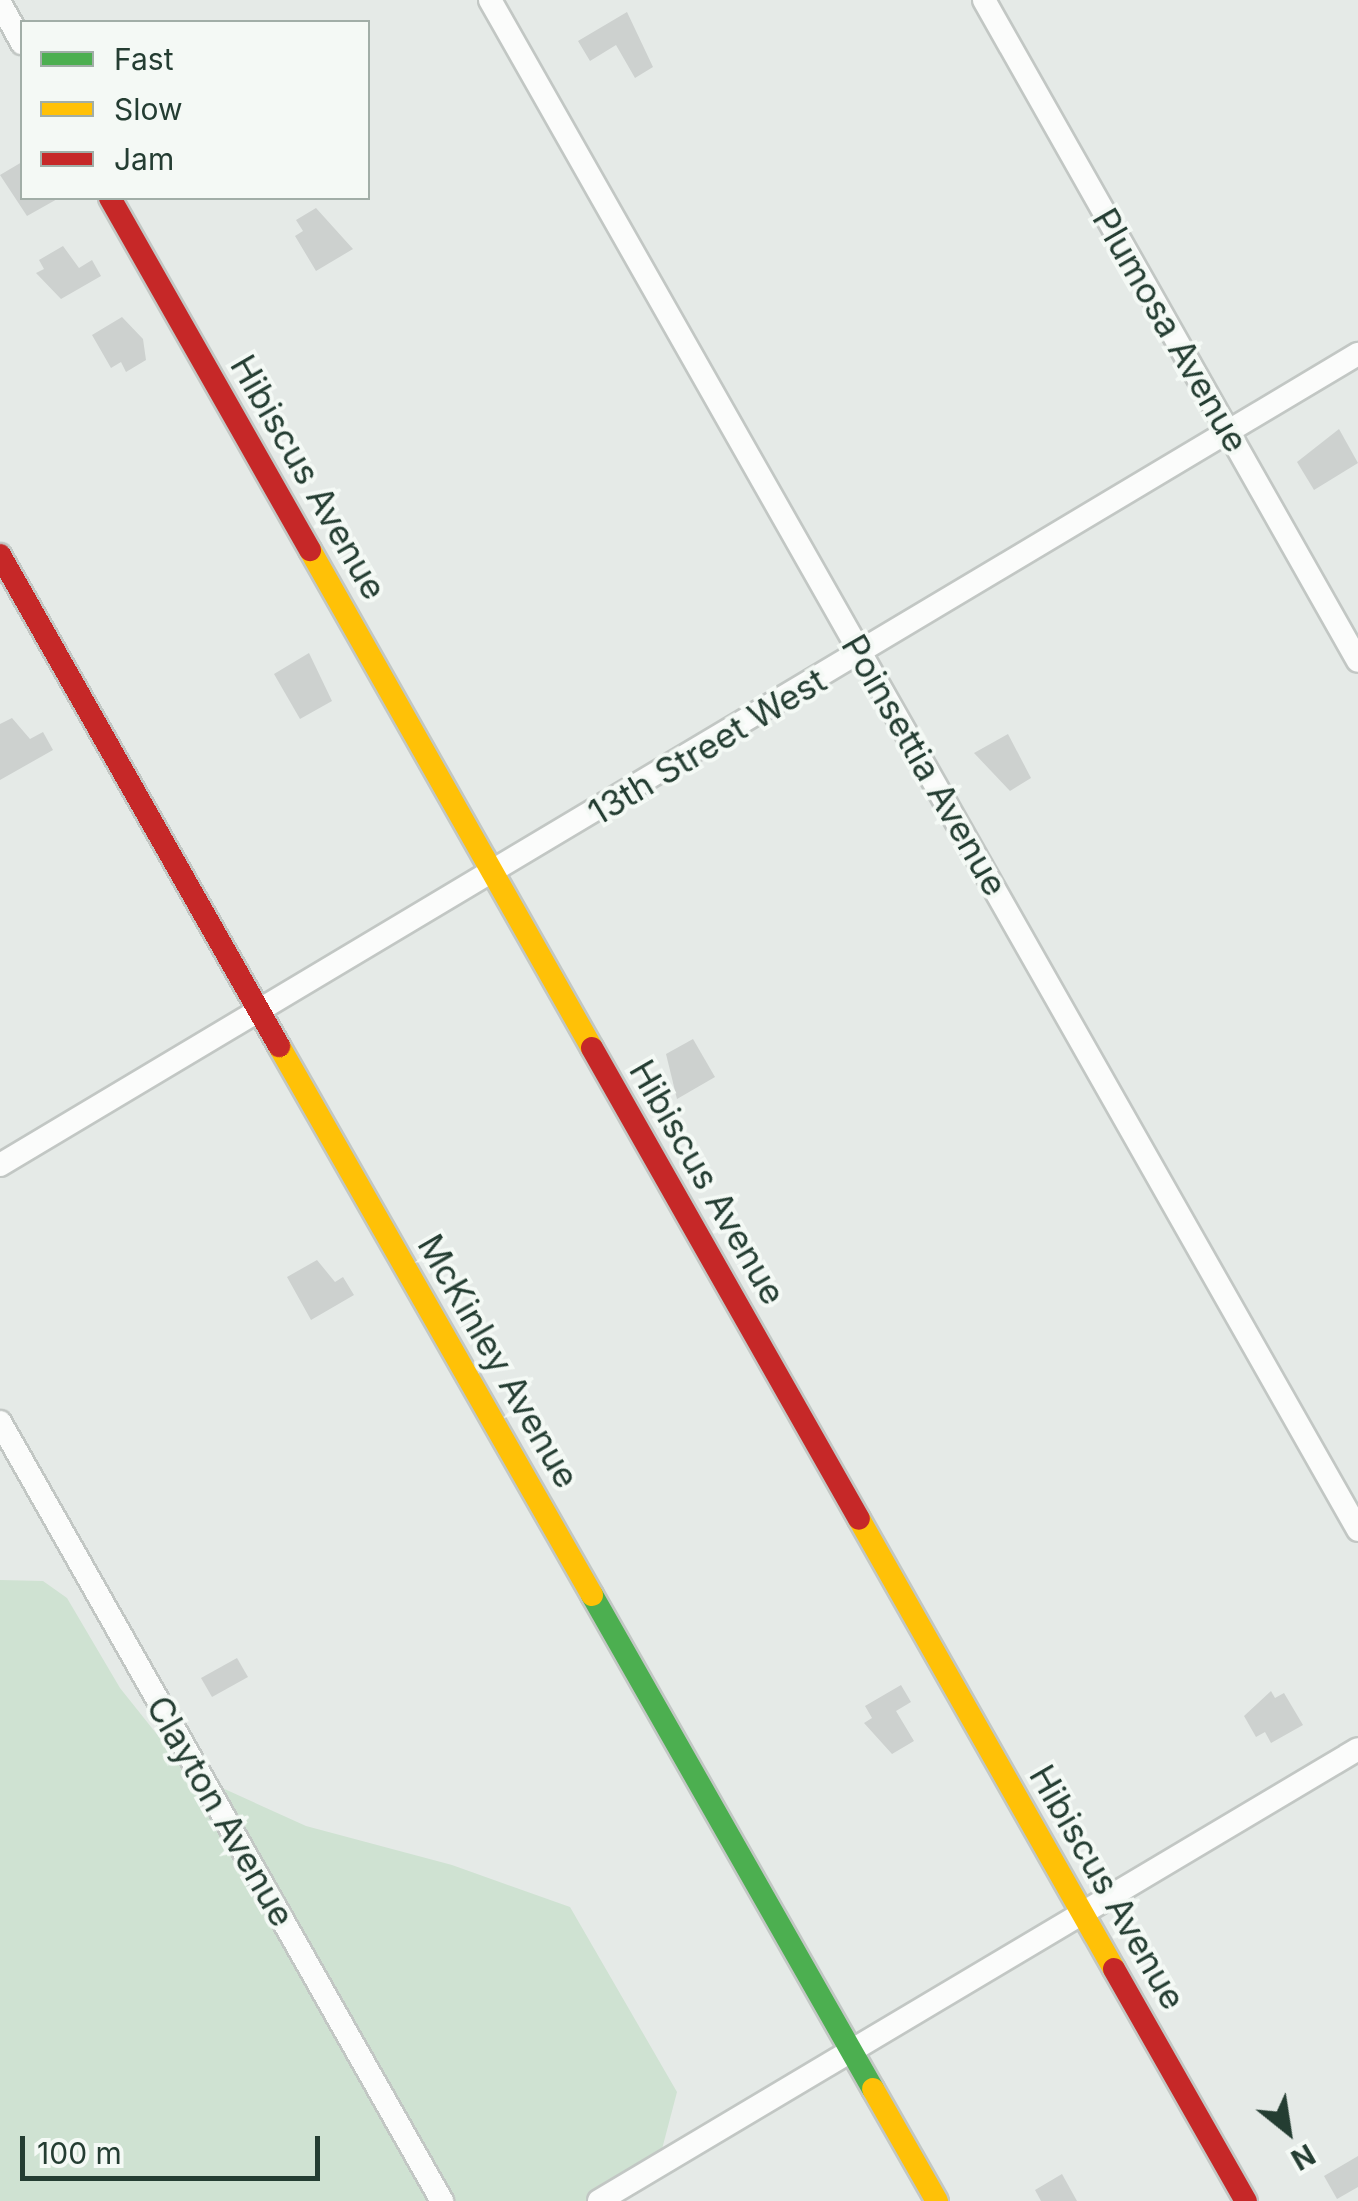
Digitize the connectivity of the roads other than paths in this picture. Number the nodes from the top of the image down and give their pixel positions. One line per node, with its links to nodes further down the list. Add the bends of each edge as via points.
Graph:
1 (490, 0): 9 (street, Poinsettia Avenue)
2 (984, 0): 7 (street, Plumosa Avenue)
3 (0, 4): 4 (street)
4 (20, 39)
5 (111, 200): 11 (street, Hibiscus Avenue)
6 (1358, 354): 7 (street, 13th Street West)
7 (1228, 431): 9 (street, 13th Street West); 10 (street, Plumosa Avenue)
8 (0, 555): 12 (street, McKinley Avenue)
9 (862, 653): 11 (street, 13th Street West); 15 (street, Poinsettia Avenue)
10 (1358, 660)
11 (493, 874): 12 (street, 13th Street West); 17 (street, Hibiscus Avenue)
12 (259, 1011): 13 (street, 13th Street West); 18 (street, McKinley Avenue)
13 (0, 1165)
14 (0, 1422): 19 (street, Clayton Avenue)
15 (1358, 1530)
16 (1358, 1749): 17 (street)
17 (1083, 1914): 18 (street); 22 (street, Hibiscus Avenue)
18 (852, 2052): 20 (street); 21 (street, McKinley Avenue)
19 (442, 2201)
20 (599, 2201)
21 (937, 2201)
22 (1246, 2201)

